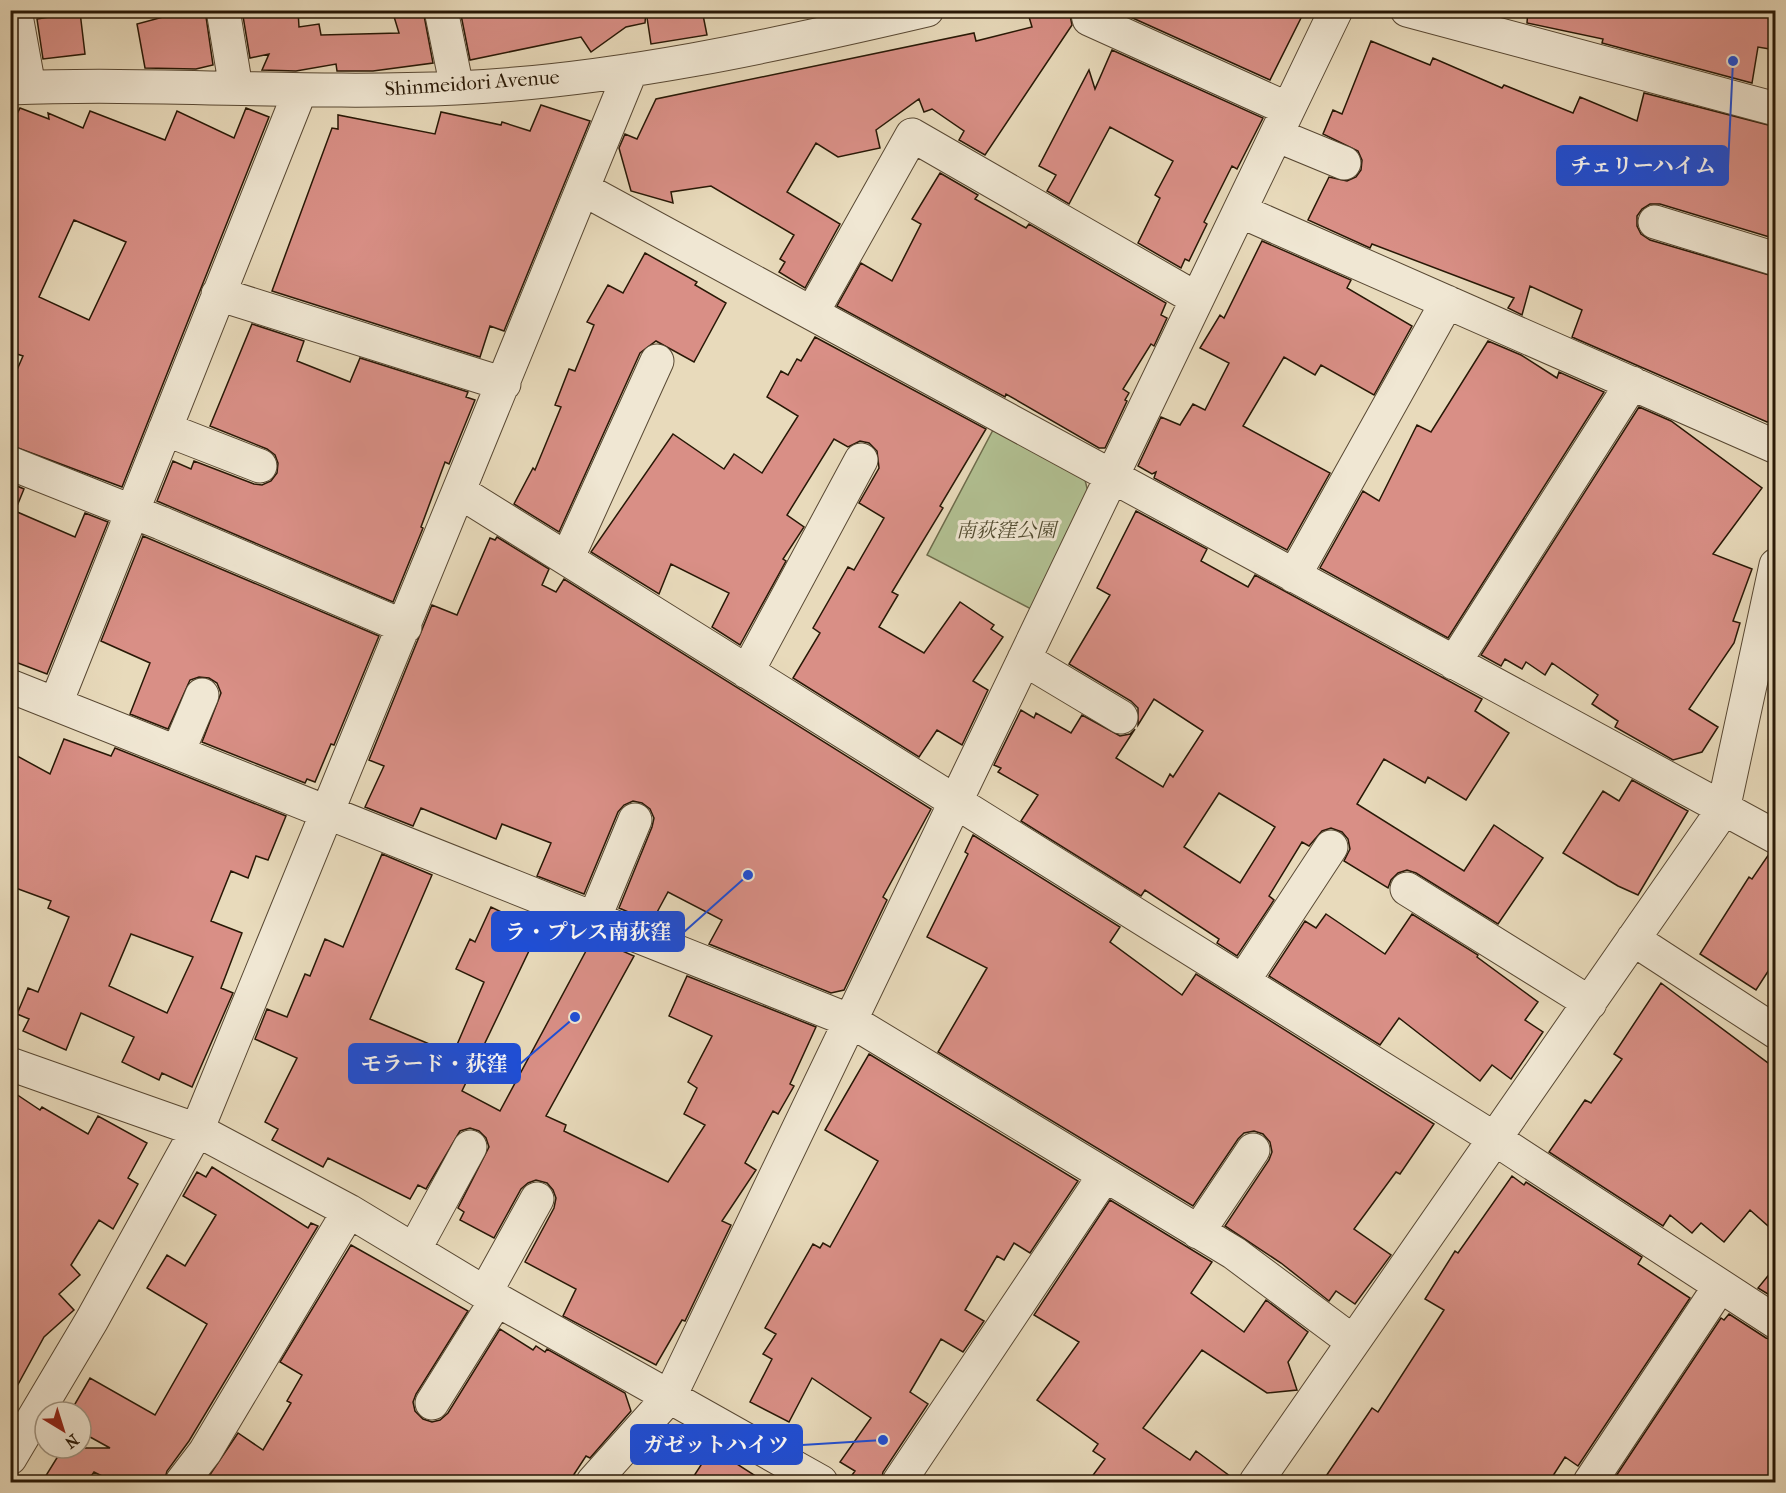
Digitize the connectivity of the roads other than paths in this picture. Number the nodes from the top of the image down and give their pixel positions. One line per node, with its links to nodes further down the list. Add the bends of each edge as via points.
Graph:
1 (15, 10): 9 (street)
2 (223, 10): 10 (street)
3 (441, 10): 11 (street)
4 (927, 10): 8 (street, Shinmeidori Avenue)
5 (1087, 10): 14 (street, via 1089,19)
6 (1336, 10): 14 (street)
7 (1407, 10): 13 (street)
8 (631, 70): 11 (street, Shinmeidori Avenue); 16 (street)
9 (20, 88): 10 (street, Shinmeidori Avenue)
10 (236, 88): 12 (street, Shinmeidori Avenue)
11 (457, 88): 12 (street, Shinmeidori Avenue)
12 (300, 91): 20 (street)
13 (1776, 110)
14 (1282, 122): 15 (street); 17 (street)
15 (1344, 163)
16 (583, 189): 23 (street); 26 (street)
17 (1240, 211): 21 (street); 22 (street)
18 (1655, 222): 19 (street)
19 (1776, 259)
20 (218, 294): 26 (street); 27 (street)
21 (1197, 300): 23 (street, via 912,135); 32 (street)
22 (1448, 302): 25 (street); 37 (street)
23 (812, 313): 32 (street)
24 (657, 361): 35 (street)
25 (1632, 383): 28 (street); 39 (street)
26 (504, 384): 33 (street)
27 (165, 429): 31 (street); 34 (street)
28 (1776, 447)
29 (861, 460): 41 (street)
30 (10, 463): 34 (street)
31 (260, 466)
32 (1112, 477): 37 (street); 40 (street)
33 (460, 492): 35 (street); 38 (street)
34 (131, 512): 38 (street); 44 (street)
35 (567, 559): 41 (street)
36 (1776, 565): 49 (street)
37 (1294, 576): 39 (street)
38 (405, 627): 50 (street)
39 (1454, 663): 49 (street)
40 (1019, 669): 45 (street); 46 (street); 48 (street)
41 (747, 672): 48 (street)
42 (10, 686): 44 (street)
43 (202, 694): 47 (street)
44 (56, 703): 47 (street)
45 (1074, 711)
46 (1121, 717)
47 (178, 752): 50 (street)
48 (956, 802): 57 (street); 59 (street)
49 (1723, 810): 52 (street); 56 (street)
50 (329, 813): 55 (street); 62 (street)
51 (635, 820): 55 (street)
52 (1776, 837)
53 (1331, 847): 57 (street)
54 (1407, 889): 58 (street)
55 (594, 919): 59 (street)
56 (1633, 939): 58 (street); 60 (street)
57 (1243, 981): 63 (street)
58 (1590, 1003): 63 (street)
59 (851, 1021): 66 (street); 75 (street)
60 (1776, 1032)
61 (10, 1064): 62 (street)
62 (197, 1130): 68 (street); 77 (street)
63 (1495, 1139): 71 (street); 74 (street)
64 (471, 1147): 70 (street)
65 (1253, 1150): 69 (street)
66 (1104, 1176): 69 (street); 81 (street)
67 (537, 1199): 72 (street)
68 (349, 1211): 70 (street); 78 (street, via 205,1452)
69 (1198, 1232): 74 (street, via 1234,1253)
70 (414, 1250): 72 (street)
71 (1720, 1286): 73 (street); 83 (street)
72 (491, 1296): 75 (street); 76 (street)
73 (1776, 1322)
74 (1352, 1341): 82 (street)
75 (670, 1396): 79 (street); 80 (street)
76 (432, 1403)
77 (10, 1458)
78 (182, 1482)
79 (593, 1482)
80 (822, 1482)
81 (899, 1482)
82 (1256, 1482)
83 (1590, 1482)

